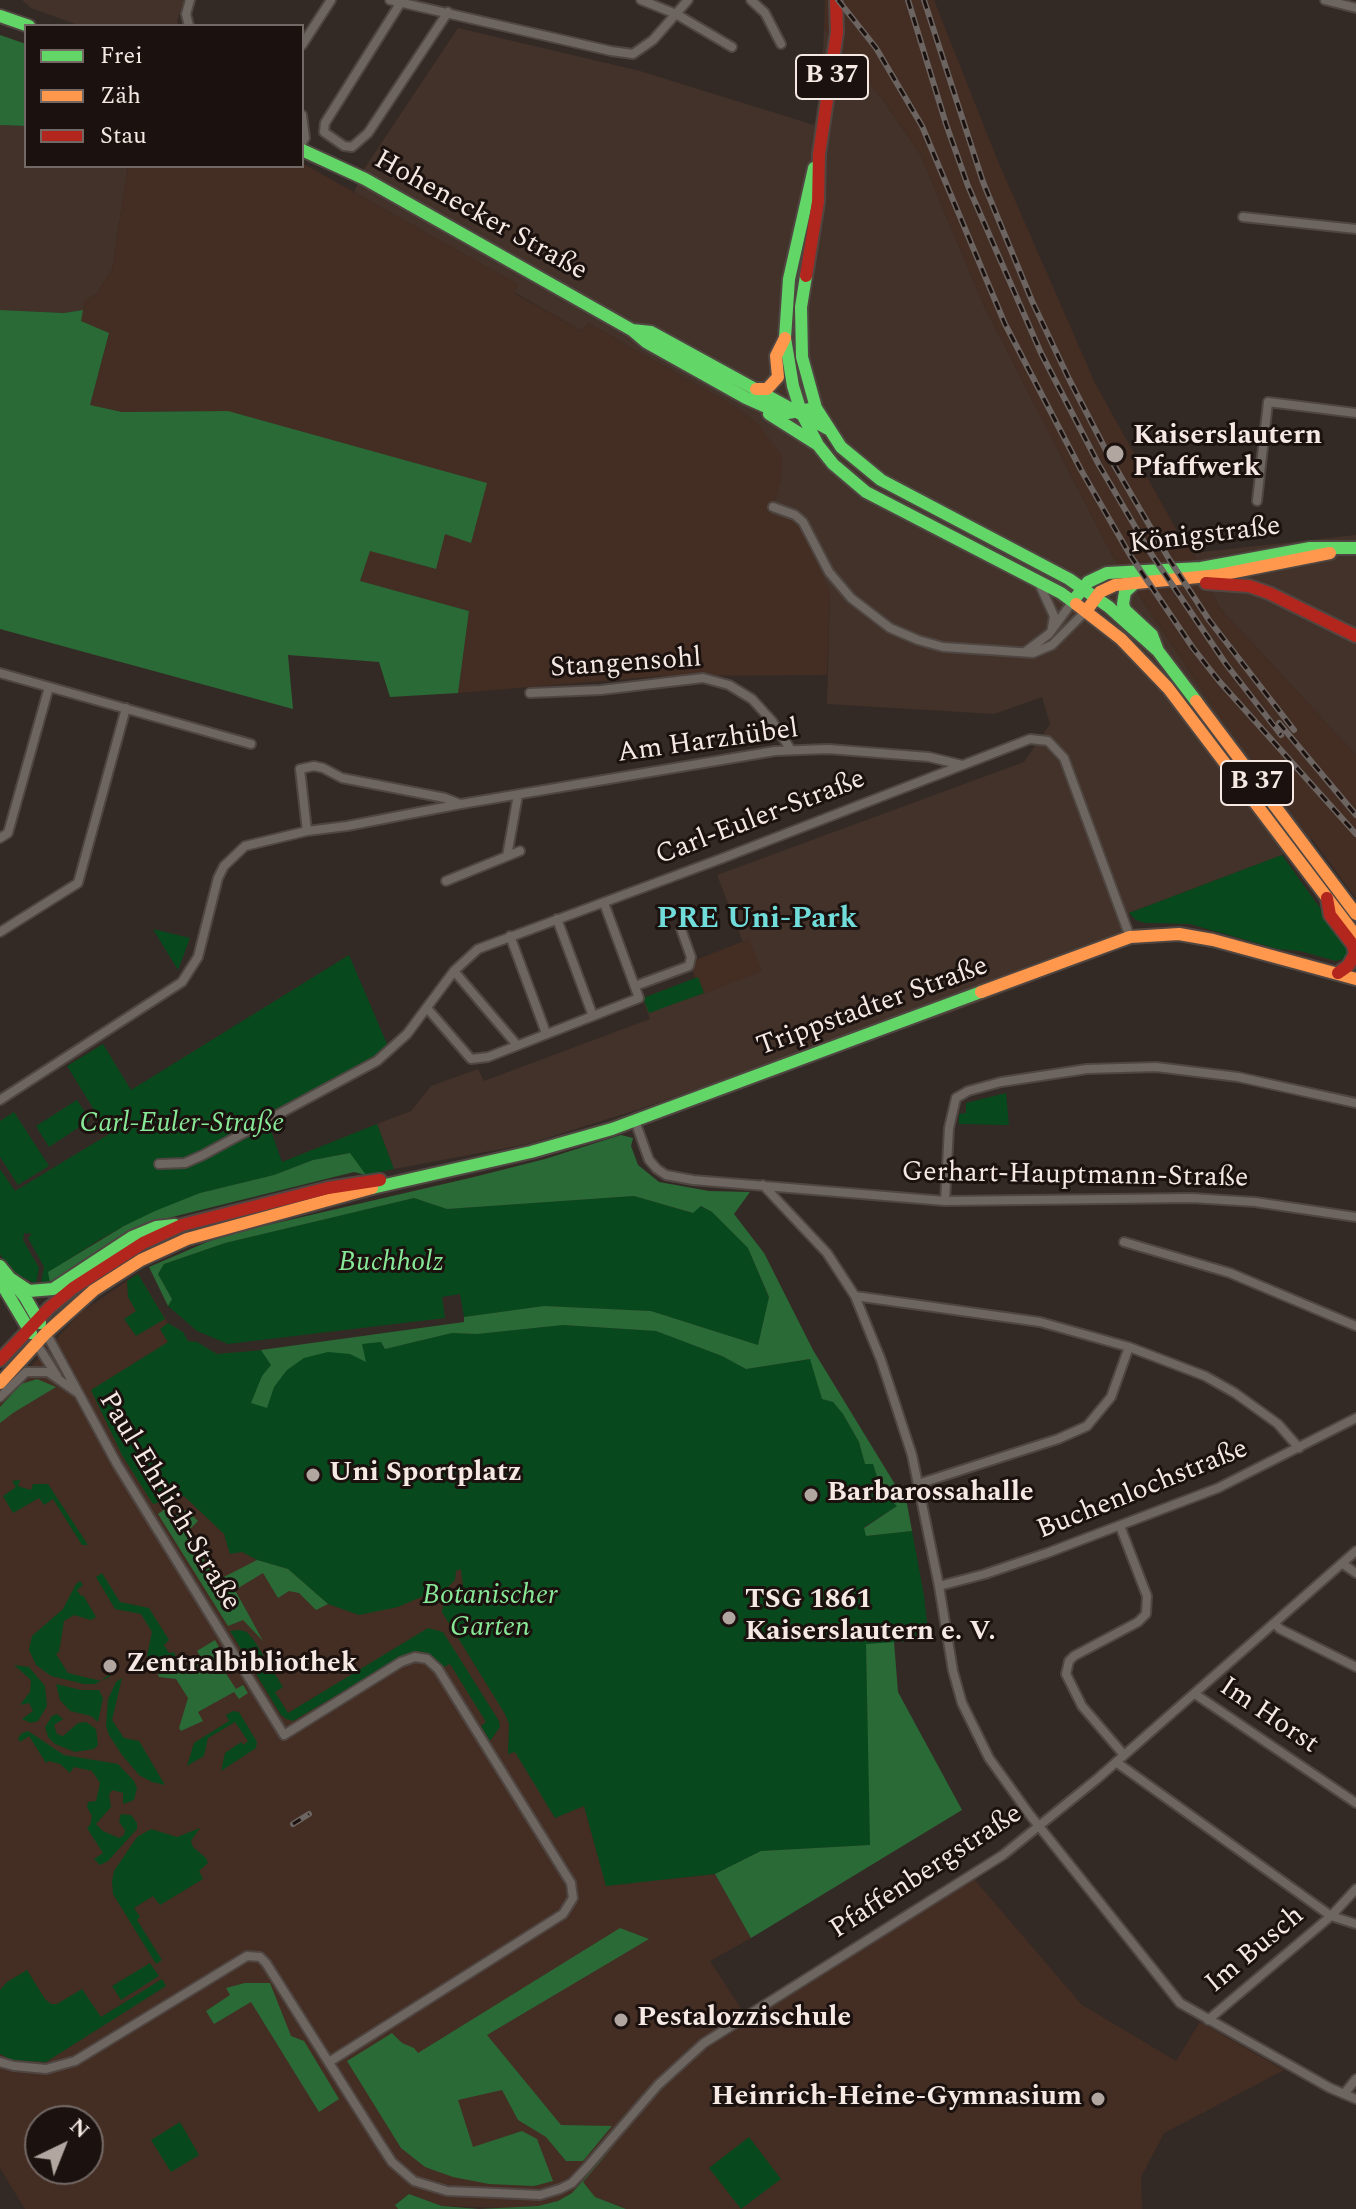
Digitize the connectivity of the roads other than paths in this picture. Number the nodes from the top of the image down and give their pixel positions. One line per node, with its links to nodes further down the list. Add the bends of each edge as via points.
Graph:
1 (190, 0): 15 (street)
2 (331, 0): 16 (street)
3 (390, 0): 9 (street)
4 (641, 0): 12 (street)
5 (688, 0): 12 (street)
6 (751, 0): 17 (street, via 765,13)
7 (836, 0): 20 (main road, B 37, via 836,45)
8 (1325, 0): 10 (street)
9 (401, 2): 11 (street); 11 (street, via 325,123 324,132 344,146 352,147 368,133)
10 (1356, 8)
11 (448, 12): 12 (street, via 633,54)
12 (676, 14): 18 (street)
13 (0, 16): 14 (main road)
14 (24, 24)
15 (188, 24)
16 (304, 42)
17 (781, 44)
18 (732, 47)
19 (304, 151): 24 (main road, Hohenecker Straße, via 365,179 646,342)
20 (819, 154): 23 (main road, B 37, via 789,279); 25 (main road, B 37, via 818,202 800,334)
21 (1243, 217): 22 (street)
22 (1356, 229)
23 (785, 338): 24 (main road, via 776,356 778,377 767,389); 26 (main road, B 37)
24 (750, 394): 26 (main road, Hohenecker Straße, via 776,413); 29 (main road, Hohenecker Straße)
25 (816, 408): 26 (main road); 28 (main road, B 37)
26 (801, 412): 28 (main road); 29 (main road, B 37)
27 (1356, 413): 30 (street, via 1268,402)
28 (828, 429): 37 (main road, B 37, via 881,480)
29 (818, 445): 34 (main road, B 37, via 866,492)
30 (1257, 501)
31 (773, 507): 45 (street, via 799,518 836,583 890,628 943,647)
32 (1356, 548): 33 (main road, Königstraße)
33 (1256, 561): 35 (main road, Königstraße, via 1219,575); 37 (main road, Königstraße, via 1107,573); 38 (main road)
34 (1038, 580): 40 (main road, B 37); 42 (street, via 1054,616)
35 (1171, 580): 36 (main road, Königstraße); 38 (main road, via 1236,583)
36 (1136, 582): 39 (main road, Königstraße, via 1115,585); 44 (main road, via 1125,592 1123,604 1152,635)
37 (1082, 588): 39 (main road, B 37); 40 (main road)
38 (1269, 593): 43 (main road)
39 (1096, 597): 41 (main road); 44 (main road, B 37)
40 (1073, 601): 41 (main road, B 37); 42 (street)
41 (1087, 610): 45 (street, via 1052,645); 60 (main road, B 37, via 1168,688)
42 (1049, 634): 45 (street)
43 (1356, 636)
44 (1158, 651): 62 (main road, B 37)
45 (1025, 652)
46 (0, 673): 47 (street)
47 (49, 687): 49 (street); 56 (street, via 8,833)
48 (530, 693): 51 (street, Stangensohl, via 703,678 752,699)
49 (126, 708): 50 (street); 65 (street, via 78,883)
50 (251, 744)
51 (791, 750): 52 (street, Am Harzhübel, via 929,757); 53 (street, Am Harzhübel)
52 (963, 765): 61 (street, Carl-Euler-Straße); 68 (street, Carl-Euler-Straße, via 1030,739 1055,746)
53 (518, 795): 54 (street, Am Harzhübel); 58 (street)
54 (461, 804): 55 (street, Am Harzhübel); 55 (street, Am Harzhübel, via 342,778 314,766 300,769)
55 (307, 831): 77 (street, Am Harzhübel, via 245,846 224,866 198,957 182,982)
56 (0, 838)
57 (520, 851): 58 (street)
58 (507, 856): 59 (street)
59 (446, 881)
60 (1327, 898): 67 (main road, B 37); 70 (main road, via 1330,915 1355,954)
61 (604, 903): 63 (street, Carl-Euler-Straße); 72 (street)
62 (1356, 914)
63 (557, 919): 66 (street, Carl-Euler-Straße); 74 (street)
64 (681, 929): 72 (street, via 689,966)
65 (0, 932)
66 (510, 936): 69 (street, Carl-Euler-Straße, via 478,949); 75 (street)
67 (1356, 936)
68 (1130, 937): 70 (main road, Trippstadter Straße, via 1179,934); 79 (main road, Trippstadter Straße)
69 (454, 971): 73 (street, Carl-Euler-Straße); 76 (street)
70 (1338, 973): 71 (main road, Trippstadter Straße)
71 (1356, 979)
72 (635, 986): 74 (street, via 639,998)
73 (427, 1008): 76 (street, via 471,1059); 80 (street, Carl-Euler-Straße, via 377,1061 203,1155 185,1163)
74 (593, 1016): 75 (street)
75 (546, 1033): 76 (street)
76 (517, 1045)
77 (0, 1100)
78 (1356, 1103): 83 (street, via 1186,1069 1087,1069 1001,1082 956,1098)
79 (635, 1121): 81 (main road, Trippstadter Straße, via 531,1152); 82 (street, Gerhart-Hauptmann-Straße, via 649,1160 666,1175)
80 (159, 1164)
81 (407, 1178): 85 (main road, Trippstadter Straße, via 328,1188); 93 (main road, Trippstadter Straße, via 187,1239 114,1277)
82 (763, 1185): 83 (street, Gerhart-Hauptmann-Straße); 89 (street, via 827,1253)
83 (945, 1201): 84 (street, Gerhart-Hauptmann-Straße, via 1192,1198)
84 (1356, 1217)
85 (182, 1225): 88 (main road, via 156,1227 132,1237 53,1289 29,1291); 90 (main road, Trippstadter Straße, via 113,1260)
86 (1124, 1242): 91 (street, via 1230,1273)
87 (0, 1266): 88 (main road)
88 (6, 1280): 90 (main road); 92 (main road)
89 (855, 1296): 95 (street, via 1040,1322); 103 (street, via 881,1360)
90 (38, 1319): 92 (main road, Trippstadter Straße); 93 (main road)
91 (1356, 1326)
92 (28, 1329): 94 (main road); 96 (main road, Trippstadter Straße)
93 (46, 1333): 94 (main road, Trippstadter Straße); 99 (street, Paul-Ehrlich-Straße)
94 (36, 1343): 97 (street, Paul-Ehrlich-Straße); 98 (main road, Trippstadter Straße)
95 (1129, 1347): 102 (street, via 1235,1393 1278,1424); 103 (street, via 1111,1397 1087,1426)
96 (0, 1360)
97 (59, 1380): 99 (street, Paul-Ehrlich-Straße); 100 (street, Paul-Ehrlich-Straße, via 48,1372 26,1372)
98 (0, 1383)
99 (78, 1393): 121 (street, Paul-Ehrlich-Straße, via 284,1735 401,1662 421,1658 434,1664 573,1890 563,1914)
100 (0, 1397)
101 (1356, 1418): 102 (street, Buchenlochstraße)
102 (1299, 1448): 104 (street, Buchenlochstraße, via 1218,1488)
103 (918, 1484): 108 (street)
104 (1120, 1526): 108 (street, Buchenlochstraße); 112 (street, via 1147,1596 1146,1614 1074,1656 1066,1674 1082,1706)
105 (1356, 1551): 106 (street, Pfaffenbergstraße)
106 (1343, 1564): 107 (street); 109 (street, Pfaffenbergstraße)
107 (1356, 1573)
108 (939, 1586): 115 (street, via 962,1703 989,1758)
109 (1275, 1624): 110 (street); 111 (street, Pfaffenbergstraße)
110 (1356, 1667)
111 (1195, 1694): 112 (street, Pfaffenbergstraße); 114 (street, Im Horst)
112 (1124, 1755): 113 (street, Pfaffenbergstraße)
113 (1116, 1762): 115 (street, Pfaffenbergstraße); 117 (street)
114 (1356, 1803)
115 (1039, 1827): 119 (street, via 1171,1994); 121 (street, Pfaffenbergstraße, via 704,2043 675,2067 572,2183 540,2195 447,2191 414,2181 392,2162)
116 (1356, 1889): 117 (street, Im Busch)
117 (1331, 1916): 118 (street); 119 (street, Im Busch)
118 (1356, 1924)
119 (1208, 2020): 123 (street)
120 (0, 2062): 121 (street, via 46,2069 75,2061 247,1956 266,1963)
121 (329, 2062)
122 (1356, 2079): 123 (street)
123 (1344, 2094): 124 (street)
124 (1356, 2099)

